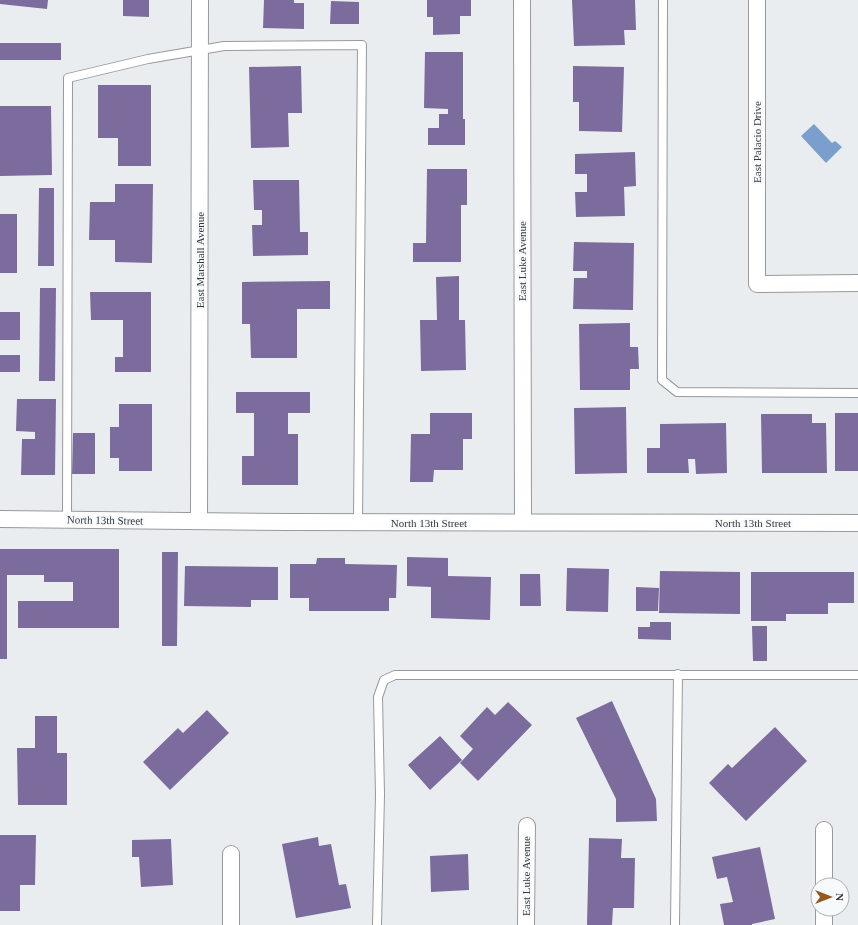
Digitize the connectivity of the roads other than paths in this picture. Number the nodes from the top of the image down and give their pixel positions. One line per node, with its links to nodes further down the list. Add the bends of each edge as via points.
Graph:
1 (200, 0): 5 (street, East Marshall Avenue)
2 (522, 0): 11 (street, East Luke Avenue)
3 (663, 0): 7 (lane, via 662,380 677,392)
4 (756, 0): 6 (street, East Palacio Drive, via 758,284)
5 (200, 51): 9 (lane, via 148,59 68,78); 10 (street, East Marshall Avenue); 12 (lane, via 224,46 362,45)
6 (858, 283)
7 (858, 392)
8 (0, 519): 9 (street, North 13th Street)
9 (67, 519): 10 (street, North 13th Street)
10 (199, 521): 12 (street, North 13th Street)
11 (523, 522): 12 (street, North 13th Street); 13 (street, North 13th Street)
12 (358, 523)
13 (858, 523)
14 (678, 674): 15 (lane); 21 (lane, via 395,676 384,680 378,697 380,795); 23 (lane)
15 (858, 674)
16 (527, 826): 22 (street, East Luke Avenue)
17 (824, 830): 19 (street)
18 (231, 854): 20 (street)
19 (824, 877)
20 (231, 925)
21 (377, 925)
22 (526, 925)
23 (675, 925)

